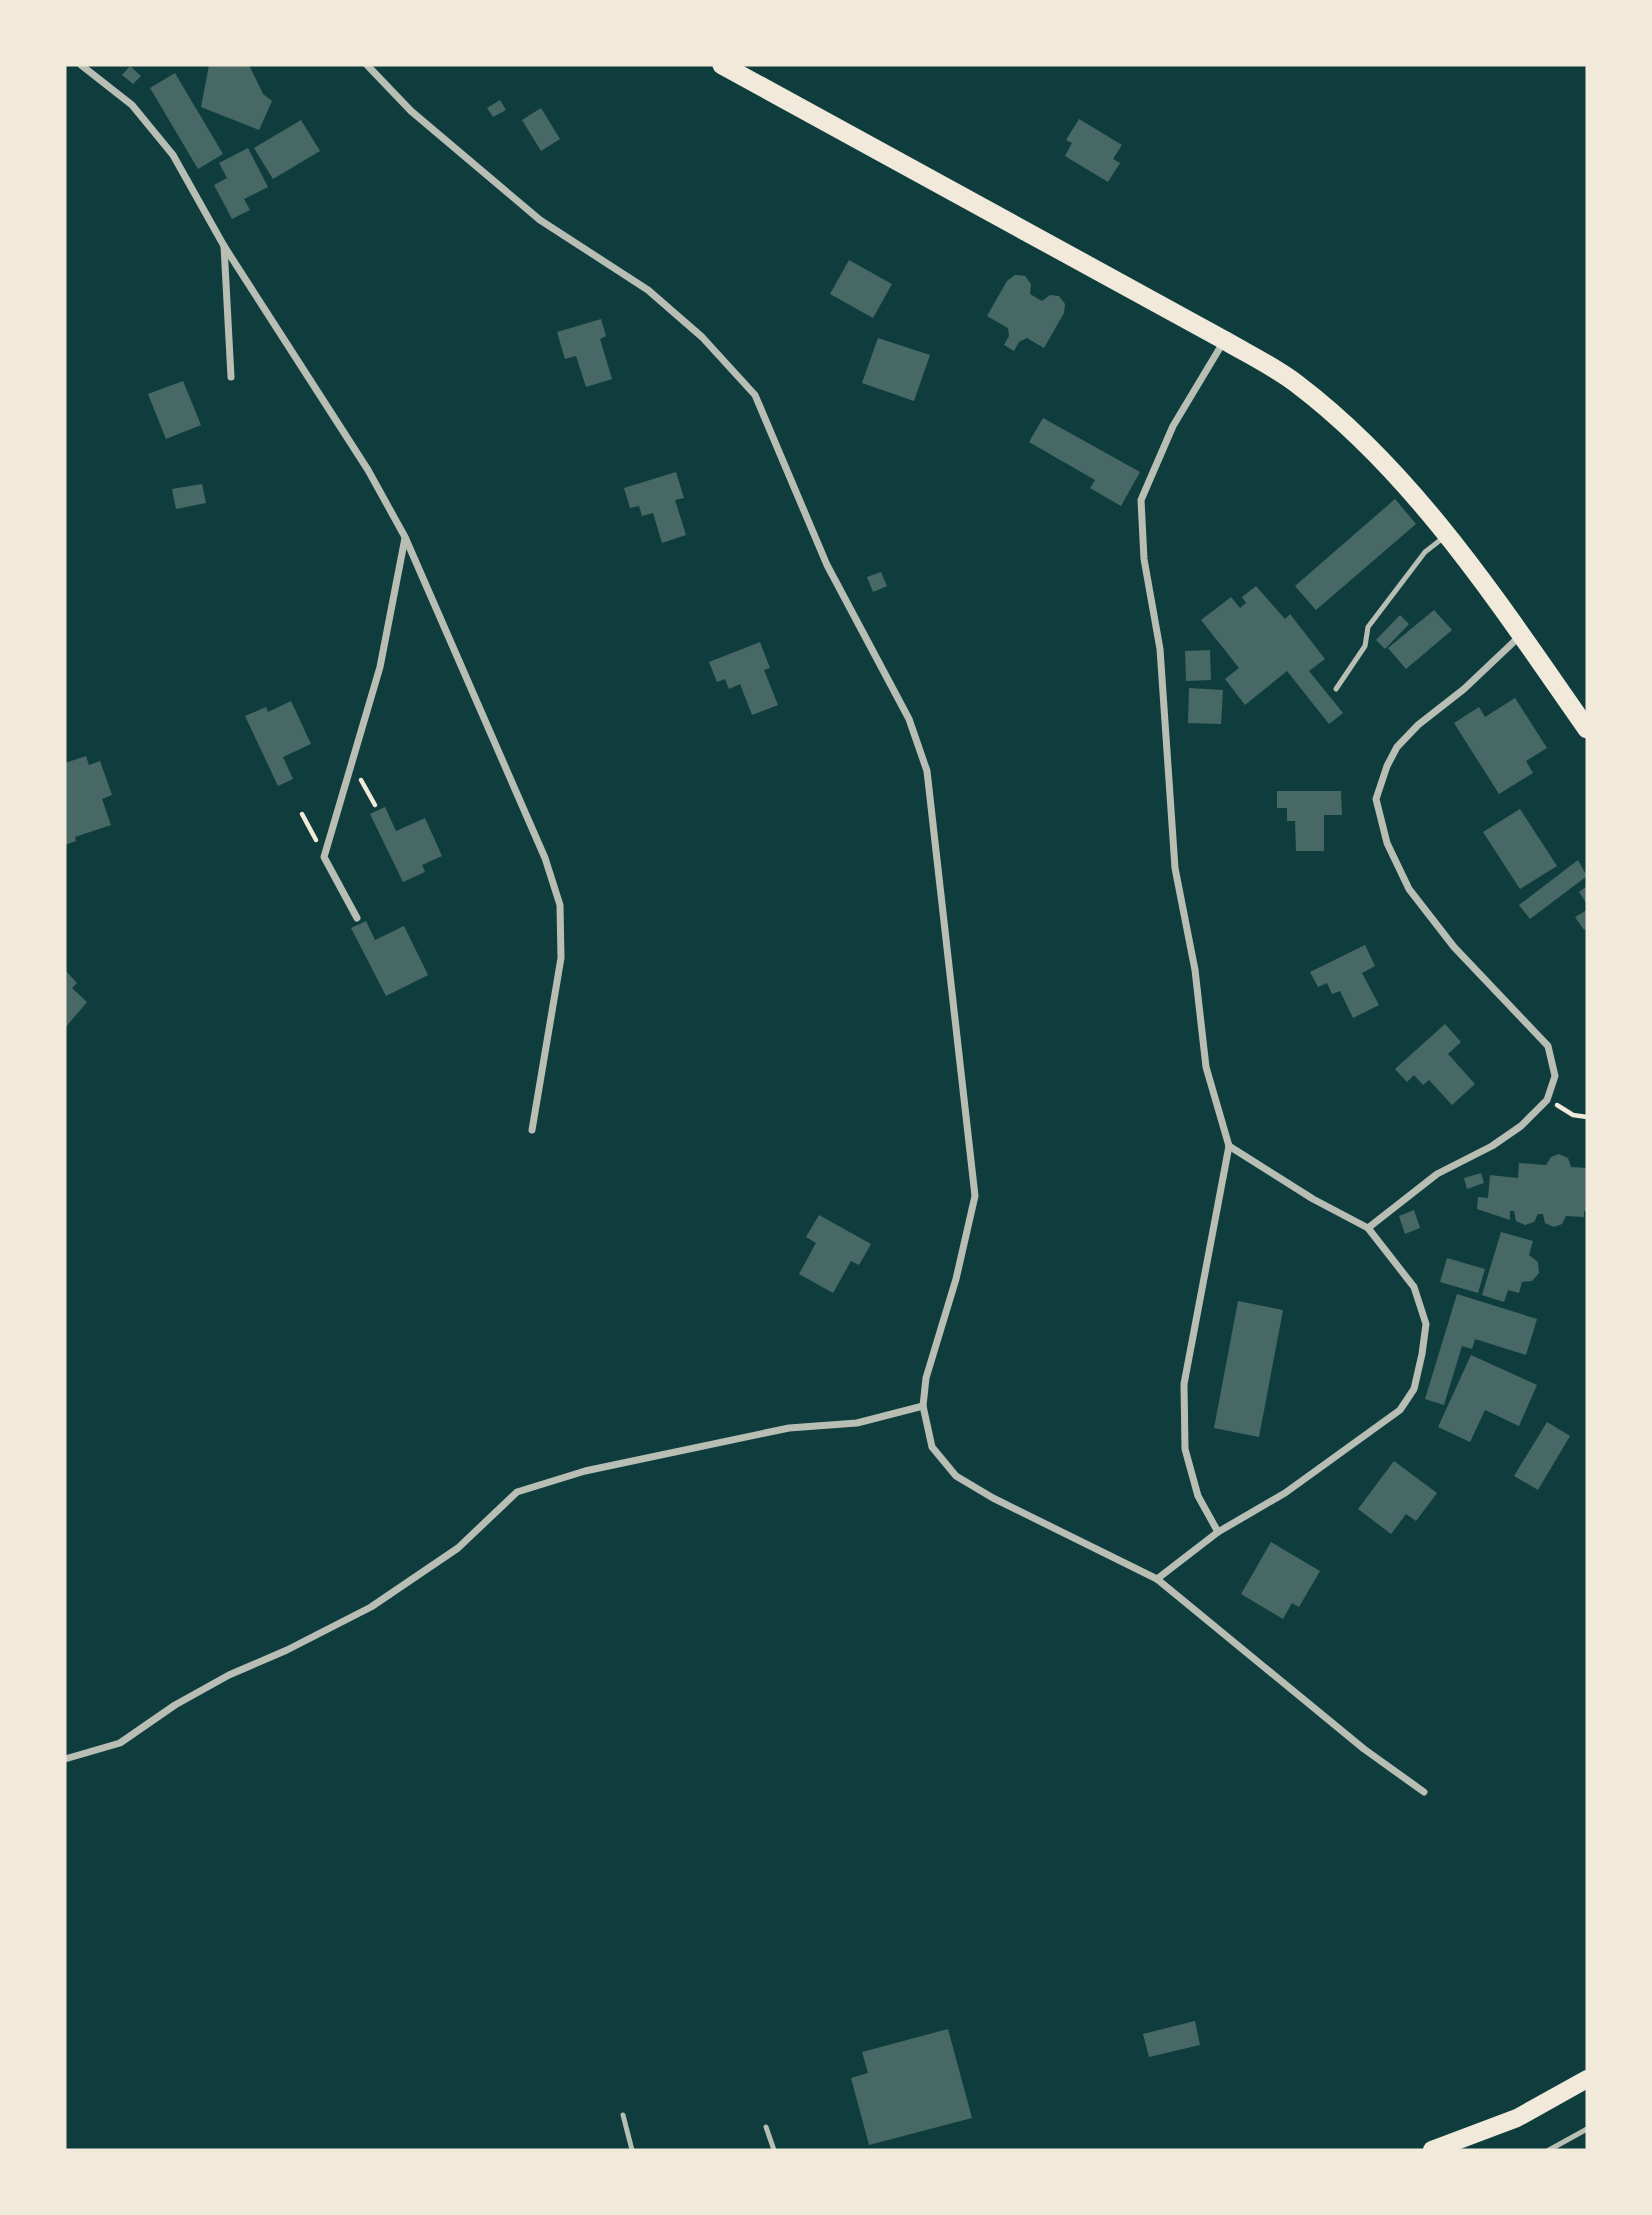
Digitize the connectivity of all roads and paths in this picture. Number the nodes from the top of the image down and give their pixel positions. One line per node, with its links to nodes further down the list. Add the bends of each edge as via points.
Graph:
1 (81, 65): 4 (street, via 132,106 173,155)
2 (367, 65): 22 (street, via 411,111 540,220 648,290 702,337 755,395 827,565 909,719 929,783 975,1196 926,1378)
3 (722, 65): 5 (highway)
4 (224, 246): 6 (street); 8 (street, via 368,470)
5 (1224, 340): 7 (highway, via 1297,383 1404,483); 20 (street, via 1173,426 1141,500 1144,559 1160,649 1175,868 1195,970 1206,1067)
6 (231, 377)
7 (1445, 536): 9 (highway); 10 (lane, via 1425,552 1368,627 1365,646)
8 (405, 537): 12 (street, via 380,667); 19 (street, via 545,858 560,905 561,958)
9 (1521, 635): 11 (highway); 17 (street, via 1397,747 1376,799 1387,843 1409,889 1454,947 1548,1046 1555,1076)
10 (1336, 689)
11 (1587, 729)
12 (352, 764): 13 (path); 15 (street)
13 (375, 805)
14 (302, 814): 15 (path)
15 (324, 857): 16 (street)
16 (357, 918)
17 (1547, 1100): 18 (path, via 1573,1115); 21 (street, via 1521,1126 1437,1174)
18 (1587, 1117)
19 (533, 1130)
20 (1229, 1146): 21 (street); 23 (street, via 1184,1384 1185,1449 1198,1496)
21 (1368, 1228): 23 (street, via 1414,1287 1426,1324 1414,1389 1400,1410 1362,1440)
22 (923, 1406): 24 (street, via 932,1447 956,1476); 25 (street, via 857,1423 789,1428 585,1471 517,1492 458,1548 371,1607 229,1675 120,1743)
23 (1218, 1532): 24 (street)
24 (1157, 1579): 26 (street)
25 (65, 1759)
26 (1423, 1792)
27 (1587, 2079): 33 (main road, via 1517,2118)
28 (623, 2115): 31 (lane)
29 (766, 2127): 32 (lane)
30 (1587, 2129): 34 (lane)
31 (632, 2150)
32 (774, 2150)
33 (1433, 2150)
34 (1549, 2150)

